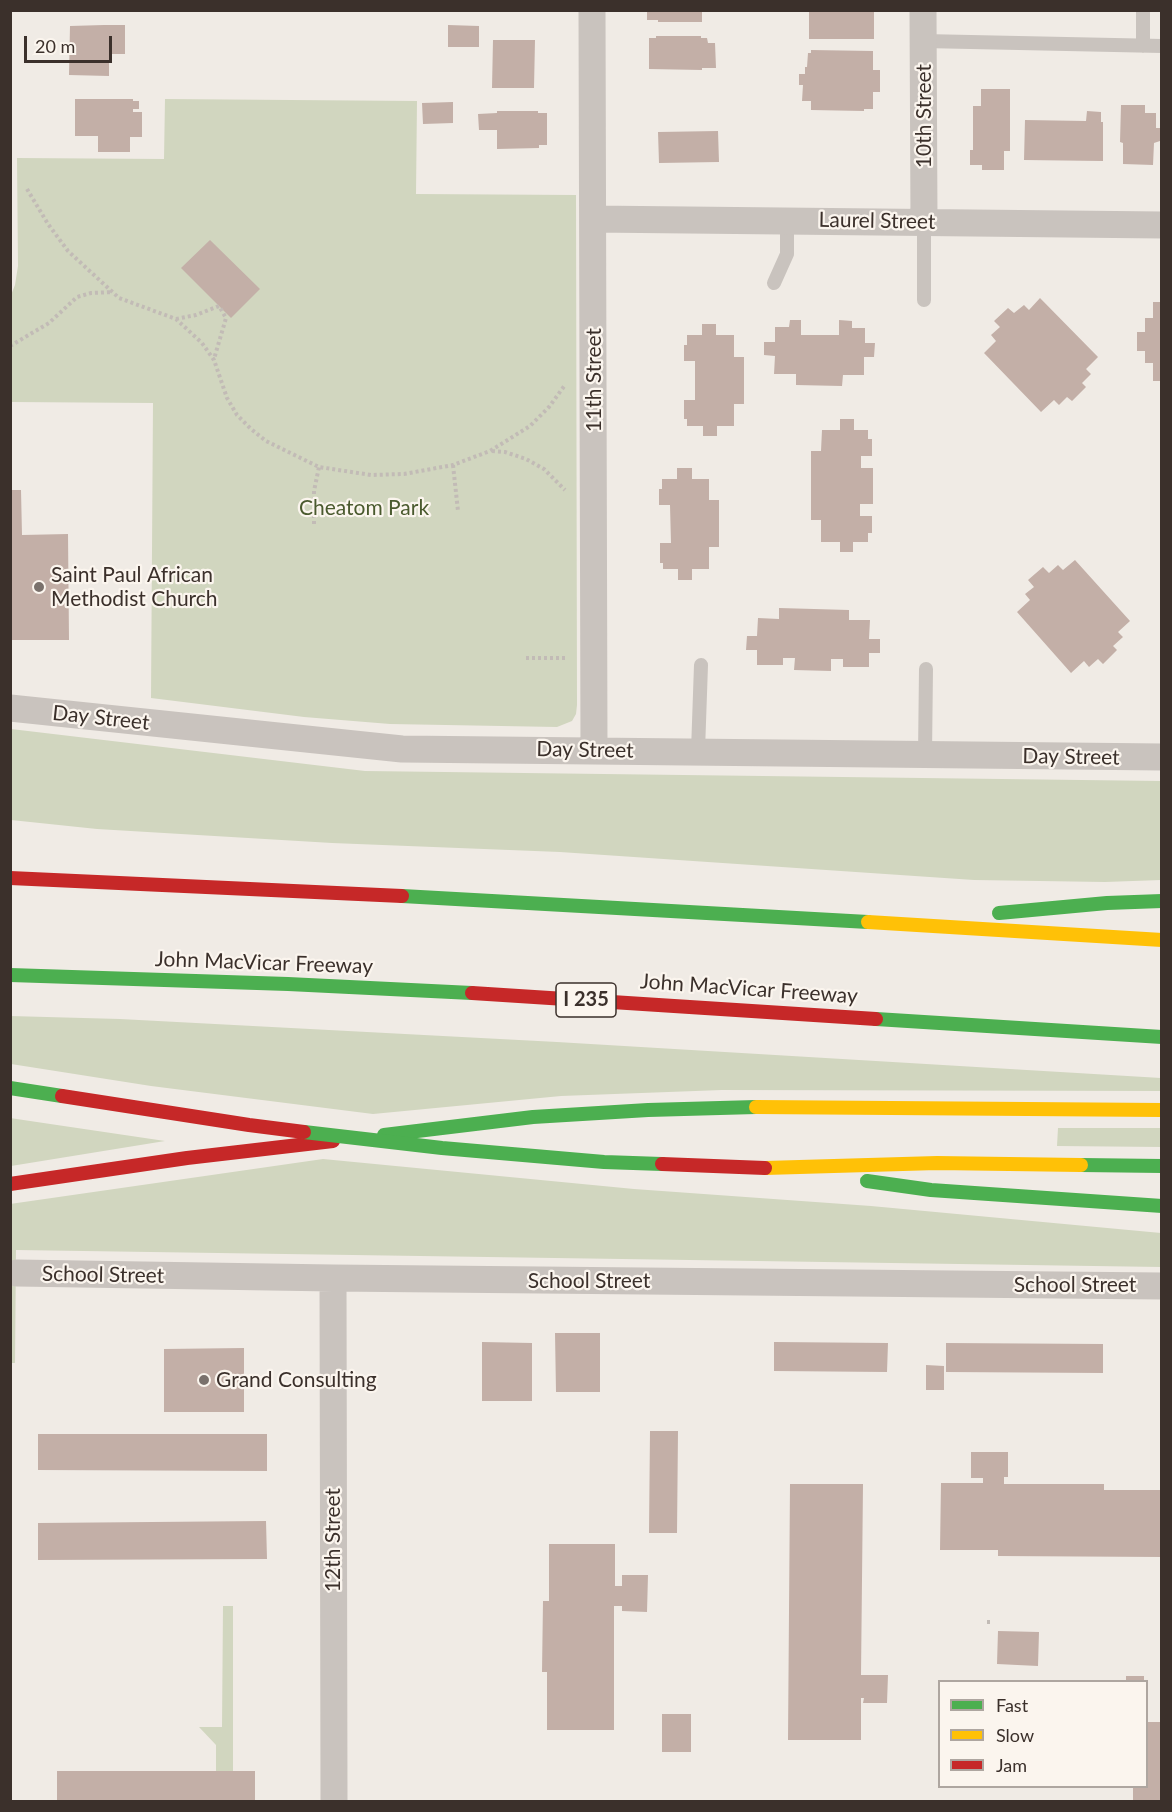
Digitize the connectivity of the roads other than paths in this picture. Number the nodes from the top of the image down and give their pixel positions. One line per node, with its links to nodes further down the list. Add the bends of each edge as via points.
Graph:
1 (592, 10): 7 (street, 11th Street)
2 (923, 10): 4 (street, 10th Street)
3 (1143, 10): 5 (lane)
4 (923, 41): 5 (lane); 9 (street, 10th Street)
5 (1143, 46): 6 (lane)
6 (1161, 46)
7 (593, 219): 8 (street, Laurel Street); 16 (street, 11th Street)
8 (787, 220): 9 (street, Laurel Street); 11 (lane, via 787,254)
9 (924, 221): 10 (street, Laurel Street); 12 (lane)
10 (1161, 225)
11 (774, 284)
12 (924, 300)
13 (701, 665): 17 (lane)
14 (926, 669): 18 (lane)
15 (10, 708): 16 (street, Day Street, via 402,749)
16 (594, 750): 17 (street, Day Street)
17 (698, 752): 18 (street, Day Street)
18 (925, 755): 19 (street, Day Street)
19 (1161, 757)
20 (13, 878): 22 (highway)
21 (1161, 901): 22 (highway)
22 (896, 923): 23 (highway)
23 (1161, 940)
24 (10, 975): 25 (highway, John MacVicar Freeway / I 235, via 512,995)
25 (1161, 1037)
26 (10, 1088): 29 (highway, bridge, via 249,1125 442,1148 604,1162)
27 (1161, 1110): 30 (highway, via 754,1107 637,1111 533,1118 348,1139)
28 (1161, 1166): 29 (highway, via 937,1163)
29 (771, 1169): 31 (highway, via 932,1190)
30 (10, 1184)
31 (1161, 1206)
32 (17, 1274): 33 (street, School Street)
33 (333, 1278): 34 (street, School Street); 35 (street, 12th Street)
34 (1161, 1286)
35 (334, 1802)

